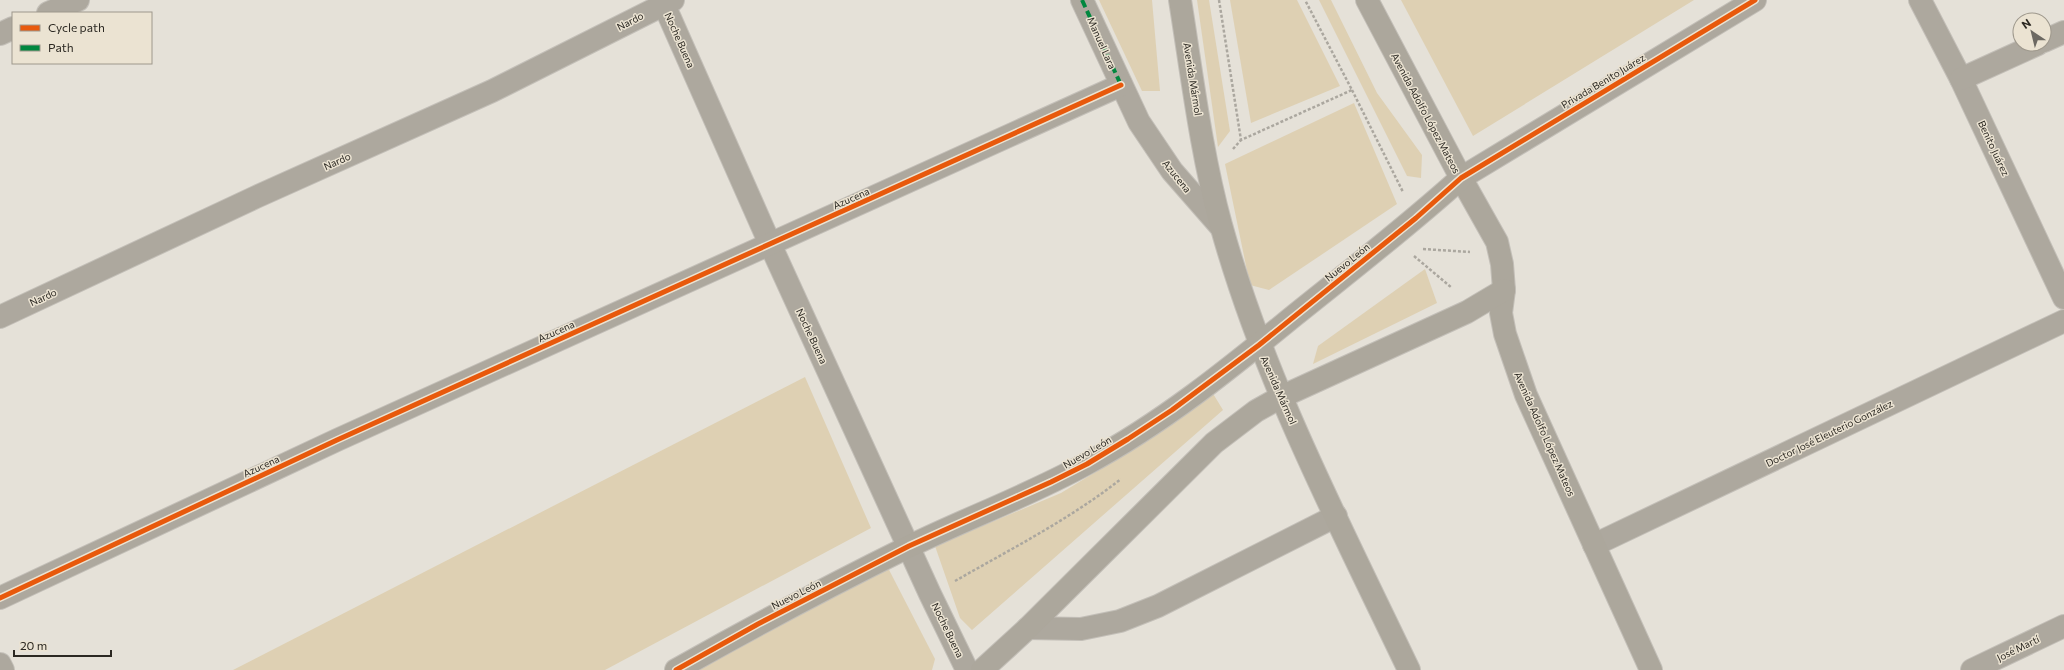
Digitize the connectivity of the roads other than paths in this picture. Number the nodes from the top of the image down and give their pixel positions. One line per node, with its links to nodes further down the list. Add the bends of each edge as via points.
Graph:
1 (78, 0): 8 (street)
2 (1082, 0): 15 (street, Manuel Lara)
3 (1180, 0): 17 (street, Avenida Mármol, via 1203,148)
4 (1367, 0): 16 (street, Avenida Adolfo López Mateos)
5 (1755, 0): 16 (street, Privada Benito Juárez)
6 (1920, 0): 14 (street, Benito Juárez)
7 (666, 1): 18 (street, Noche Buena); 21 (street, Nardo, via 492,91 256,197)
8 (50, 12)
9 (12, 28): 11 (street)
10 (2064, 32): 12 (street)
11 (0, 34)
12 (2052, 37)
13 (2020, 52): 14 (street)
14 (1961, 79): 20 (street, Benito Juárez)
15 (1121, 85): 17 (street, Azucena, via 1139,122 1172,171); 18 (street, Azucena)
16 (1461, 178): 19 (street, Avenida Adolfo López Mateos, via 1497,242); 23 (street, Nuevo León, via 1416,218)
17 (1221, 227): 23 (street, Avenida Mármol)
18 (770, 244): 27 (street, Noche Buena); 28 (street, Azucena, via 330,444)
19 (1504, 290): 24 (street, via 1467,312); 26 (street, Avenida Adolfo López Mateos, via 1501,313 1515,366)
20 (2064, 298)
21 (0, 317)
22 (2064, 321): 26 (street, Doctor José Eleuterio González)
23 (1259, 345): 24 (street, Avenida Mármol); 27 (street, Nuevo León, via 1172,410 1087,464)
24 (1281, 397): 25 (street, Avenida Mármol); 30 (street, via 1256,411 1214,443)
25 (1336, 516): 30 (street, via 1158,606 1120,620 1081,629); 36 (street, Avenida Mármol)
26 (1594, 545): 37 (street, Avenida Adolfo López Mateos)
27 (909, 546): 33 (street, Nuevo León, via 758,624); 34 (street, Noche Buena)
28 (0, 598)
29 (2064, 626): 38 (street, José Martí)
30 (1028, 628): 35 (street)
31 (0, 664): 32 (street)
32 (3, 670)
33 (676, 670)
34 (967, 670)
35 (982, 670)
36 (1409, 670)
37 (1651, 670)
38 (1972, 670)

